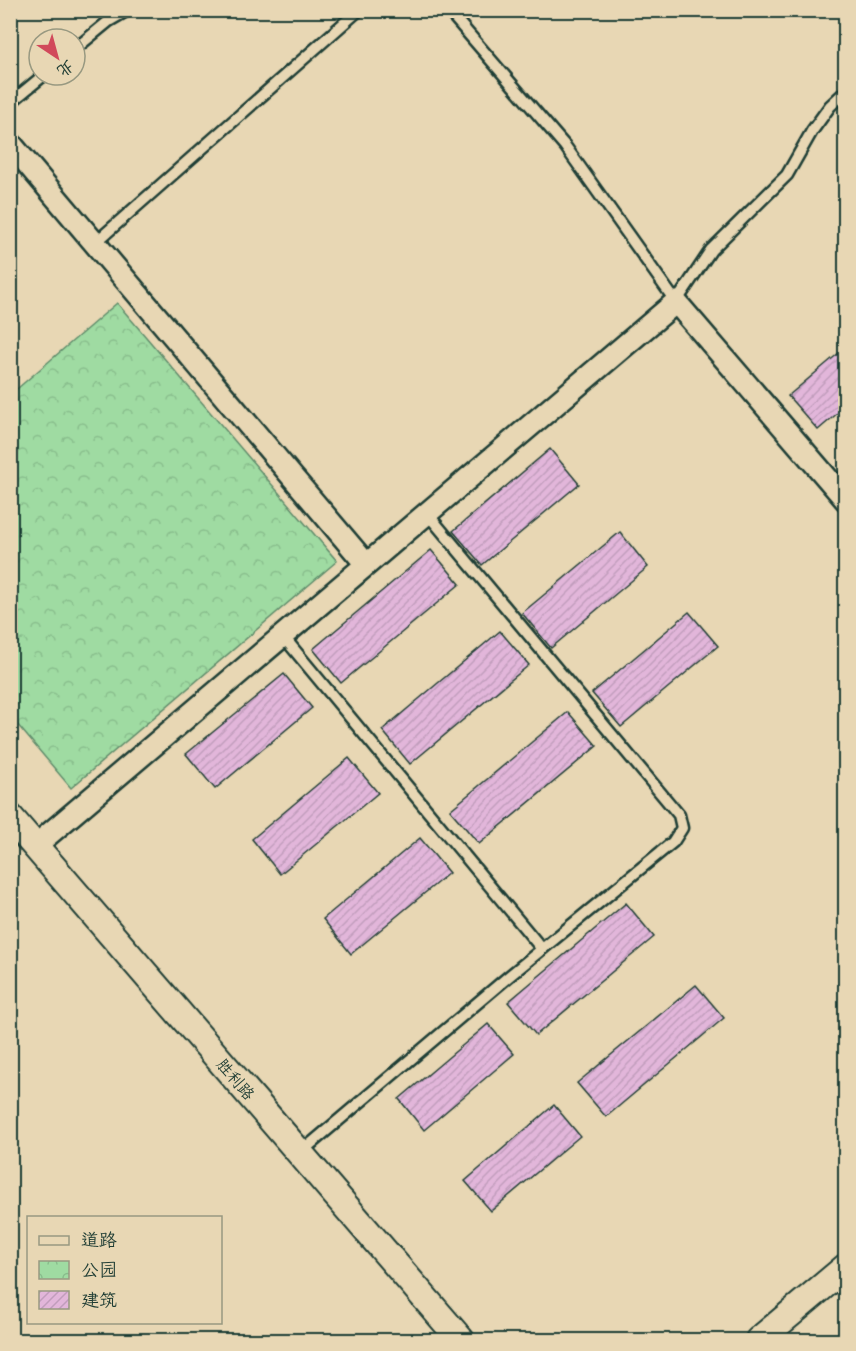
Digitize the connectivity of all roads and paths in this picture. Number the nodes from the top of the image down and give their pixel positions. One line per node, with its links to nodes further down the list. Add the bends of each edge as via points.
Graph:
1 (128, 10): 4 (lane)
2 (358, 10): 9 (lane)
3 (448, 10): 10 (lane, via 565,146)
4 (87, 39)
5 (29, 87): 7 (lane)
6 (846, 91): 10 (lane, via 812,131 787,175 711,250)
7 (10, 103)
8 (10, 143): 9 (street)
9 (94, 243): 13 (street)
10 (676, 302): 11 (street); 12 (street)
11 (846, 500)
12 (426, 512): 13 (street); 17 (lane, via 680,815 682,828 673,842)
13 (366, 564): 14 (street)
14 (282, 635): 16 (street); 17 (lane)
15 (10, 817): 16 (street, 胜利路)
16 (35, 846): 18 (street, 胜利路)
17 (542, 949): 18 (lane)
18 (300, 1153): 20 (street, 胜利路)
19 (846, 1267): 21 (street)
20 (461, 1341)
21 (759, 1341)

